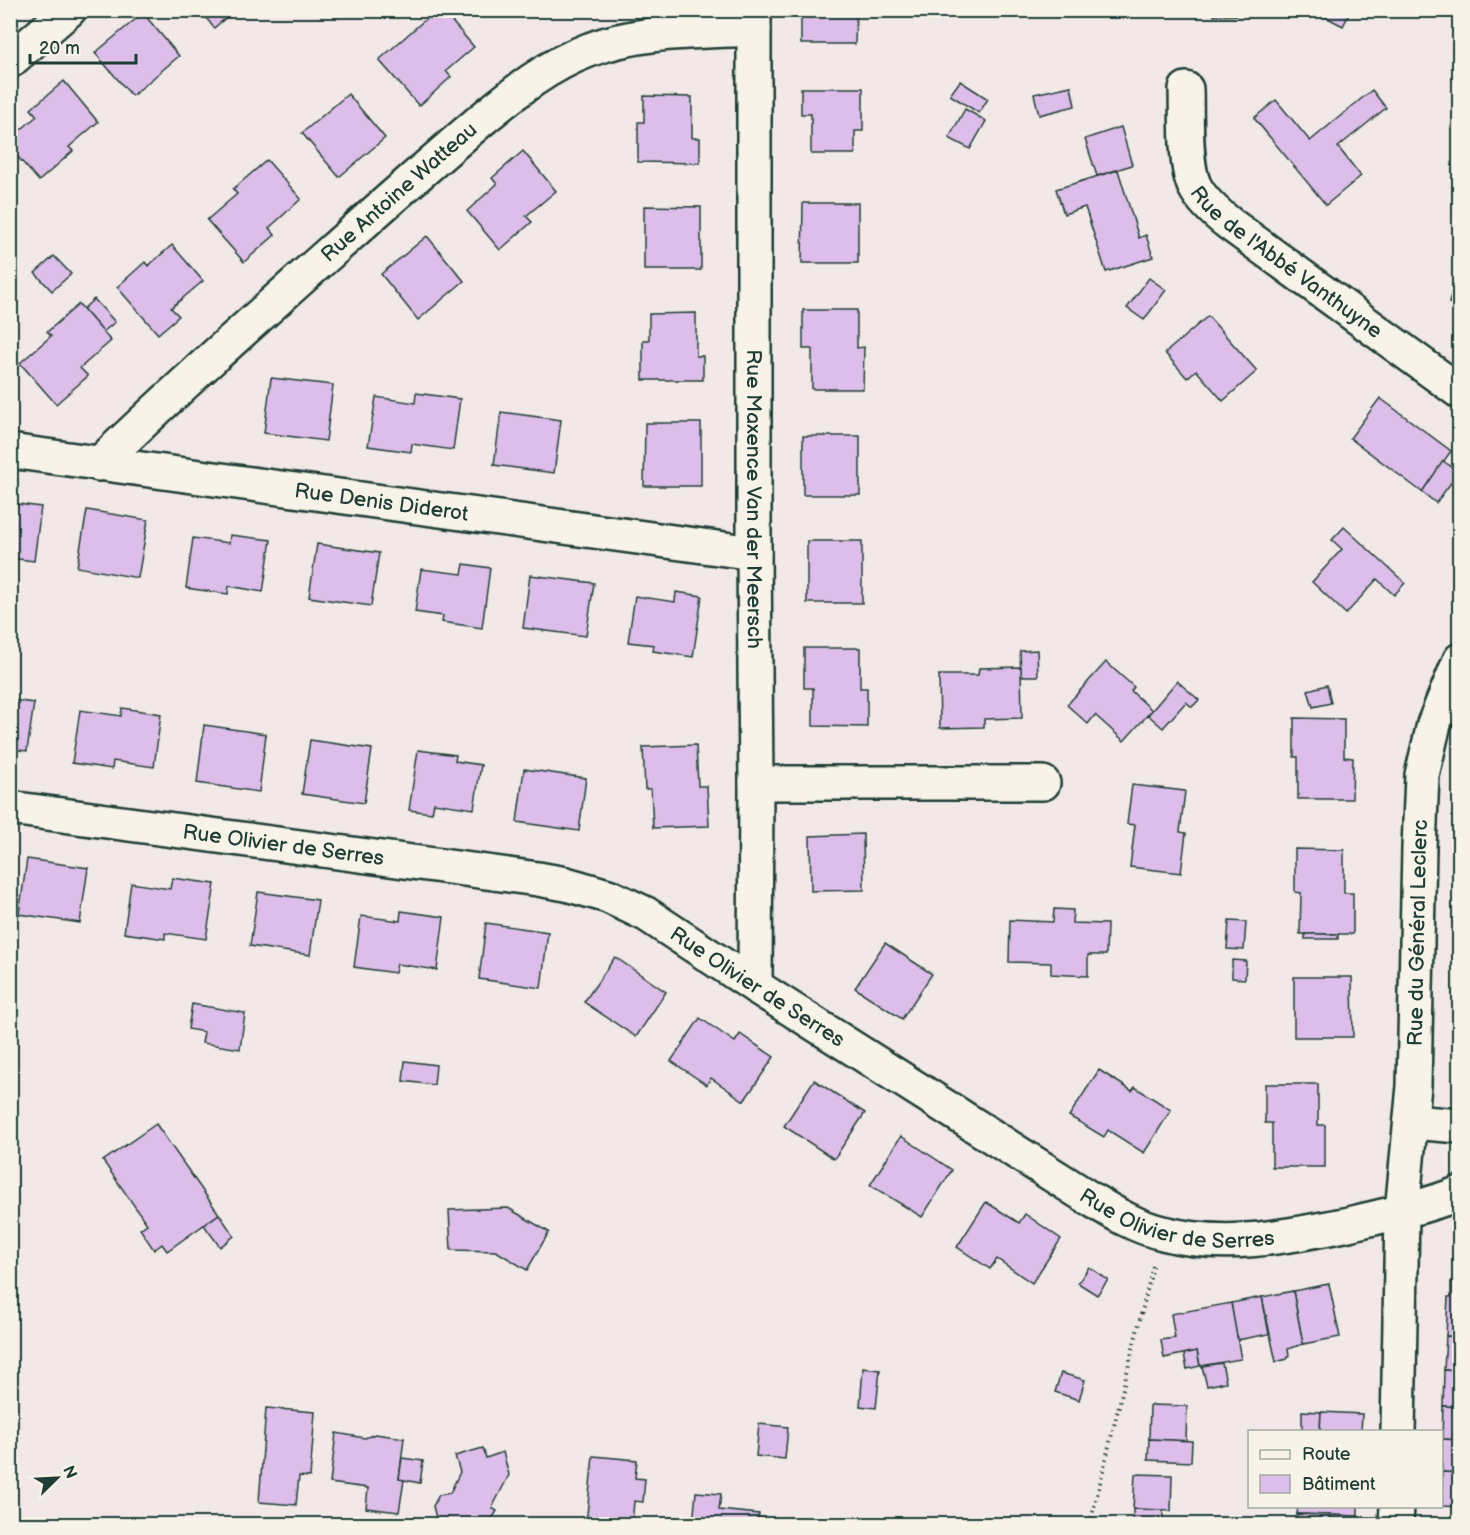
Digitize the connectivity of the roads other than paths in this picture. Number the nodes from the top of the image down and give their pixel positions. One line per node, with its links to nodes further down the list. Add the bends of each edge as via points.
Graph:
1 (69, 10): 3 (street)
2 (754, 20): 7 (street, Rue Antoine Watteau, via 619,40 588,50 537,76 446,150 175,391); 8 (street, Rue Maxence Van der Meersch)
3 (10, 61)
4 (1186, 89): 5 (street, Rue de l'Abbé Vanthuyne, via 1190,168 1194,186 1204,200 1230,224)
5 (1460, 392)
6 (10, 451): 7 (street, Rue Denis Diderot)
7 (99, 464): 8 (street, Rue Denis Diderot)
8 (754, 553): 10 (street, Rue Maxence Van der Meersch)
9 (1460, 660): 14 (street, Rue du Général Leclerc, via 1434,724 1422,775)
10 (756, 783): 11 (street); 13 (street, Rue Maxence Van der Meersch)
11 (1043, 783)
12 (10, 808): 13 (street, Rue Olivier de Serres, via 566,884 637,909)
13 (755, 986): 17 (street, Rue Olivier de Serres, via 1139,1226 1208,1241 1265,1239)
14 (1411, 1122): 15 (street); 17 (street, Rue du Général Leclerc)
15 (1460, 1126)
16 (1460, 1193): 17 (street, Rue Olivier de Serres)
17 (1402, 1212): 18 (street, Rue du Général Leclerc)
18 (1398, 1430)
19 (1396, 1508): 20 (street)
20 (1396, 1524)

